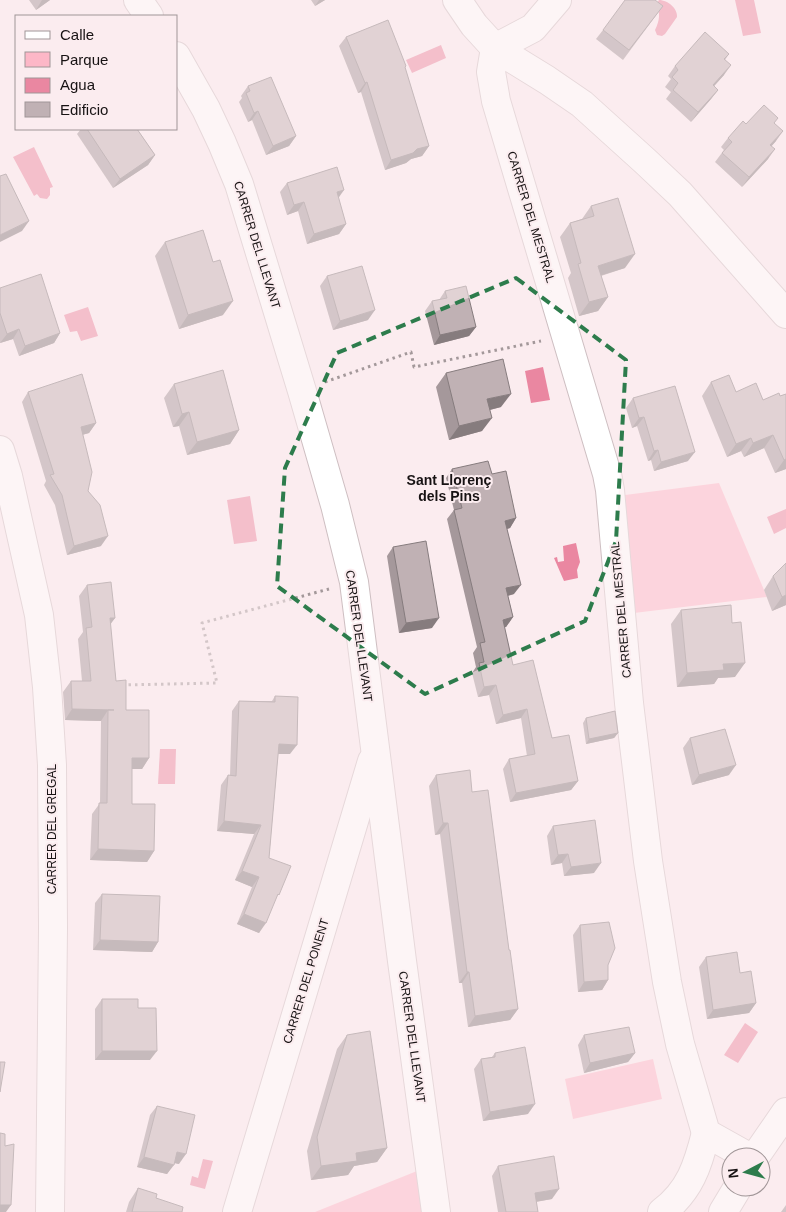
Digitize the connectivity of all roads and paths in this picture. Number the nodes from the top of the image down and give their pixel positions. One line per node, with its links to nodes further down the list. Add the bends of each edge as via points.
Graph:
1 (138, 0): 4 (street)
2 (457, 0): 5 (street, via 474,25)
3 (558, 0): 5 (street, via 533,28)
4 (148, 15)
5 (496, 48): 7 (street, via 582,104 624,141 680,194); 8 (street, CARRER DEL MESTRAL, via 491,72 496,101)
6 (178, 60): 9 (street, CARRER DEL LLEVANT, via 206,109 239,184)
7 (786, 314)
8 (566, 336): 9 (path, via 414,367 411,352); 15 (street, CARRER DEL MESTRAL, via 608,474 629,703 648,861 680,1044)
9 (302, 391): 11 (street, CARRER DEL LLEVANT)
10 (0, 450): 19 (street, CARRER DEL GREGAL, via 39,615 47,687 52,784 53,928)
11 (354, 582): 12 (path, via 202,624 217,683); 13 (street, CARRER DEL LLEVANT)
12 (113, 685)
13 (375, 750): 20 (street, CARRER DEL PONENT); 21 (street, CARRER DEL LLEVANT)
14 (786, 1112): 17 (street)
15 (706, 1133): 16 (street); 22 (street, via 702,1152 685,1190)
16 (731, 1147)
17 (762, 1147)
18 (732, 1197): 23 (street)
19 (50, 1212)
20 (237, 1212)
21 (436, 1212)
22 (662, 1212)
23 (723, 1212)

